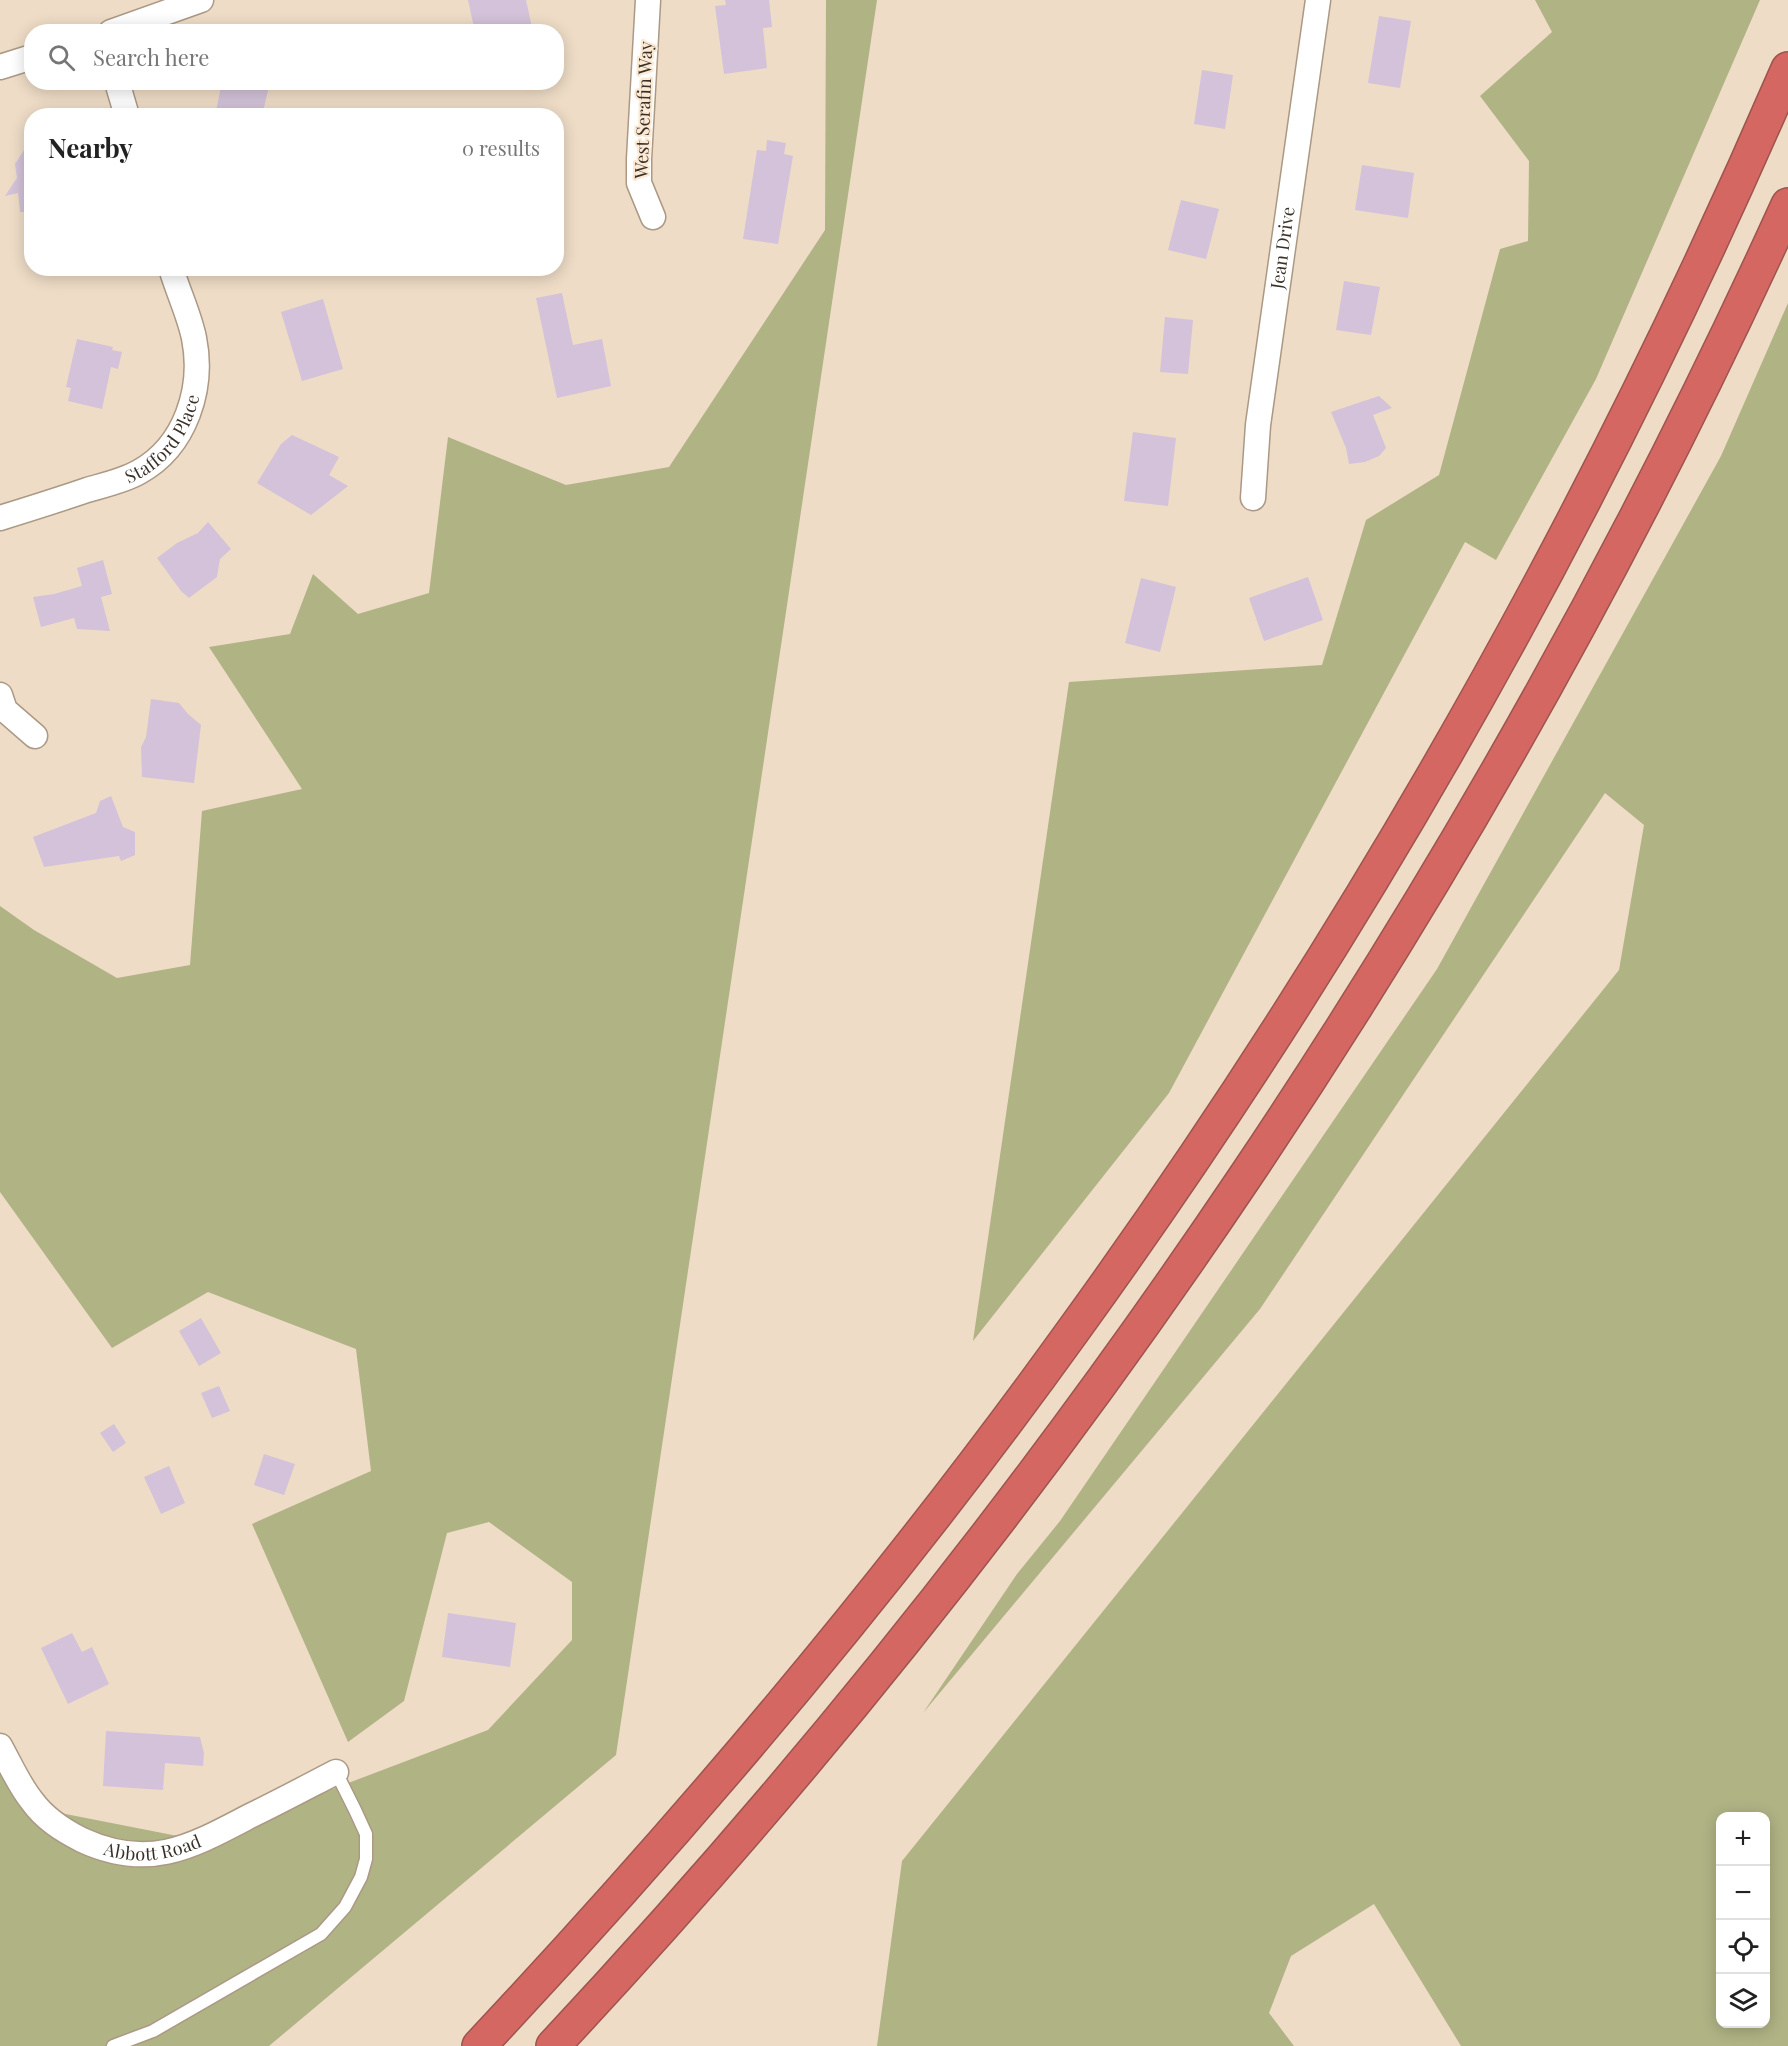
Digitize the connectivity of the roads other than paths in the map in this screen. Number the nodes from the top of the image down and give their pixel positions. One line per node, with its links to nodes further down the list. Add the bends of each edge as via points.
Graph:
1 (201, 0): 4 (street)
2 (648, 0): 11 (street, West Serafin Way, via 639,183)
3 (1318, 0): 13 (street, Jean Drive, via 1258,425)
4 (134, 24)
5 (24, 60): 6 (street)
6 (0, 67)
7 (1788, 69): 20 (highway, via 1673,321 1522,613 1397,837 1216,1124 1076,1327 861,1608 713,1788)
8 (119, 90): 9 (street)
9 (125, 108)
10 (1788, 205): 21 (highway, via 1671,450 1560,659 1444,864 1255,1164 1120,1359 911,1633 754,1823)
11 (653, 217)
12 (174, 276): 14 (street, Stafford Place, via 194,339 197,381 191,408 171,444 151,464 127,478)
13 (1253, 498)
14 (0, 518)
15 (0, 695): 16 (street, via 5,710)
16 (35, 736)
17 (0, 1746): 18 (street, Abbott Road, via 33,1804 53,1823 90,1843 130,1854 158,1854 198,1843)
18 (336, 1772): 19 (lane, via 366,1834 361,1876 345,1907 321,1934 153,2031)
19 (113, 2046)
20 (479, 2046)
21 (553, 2046)

